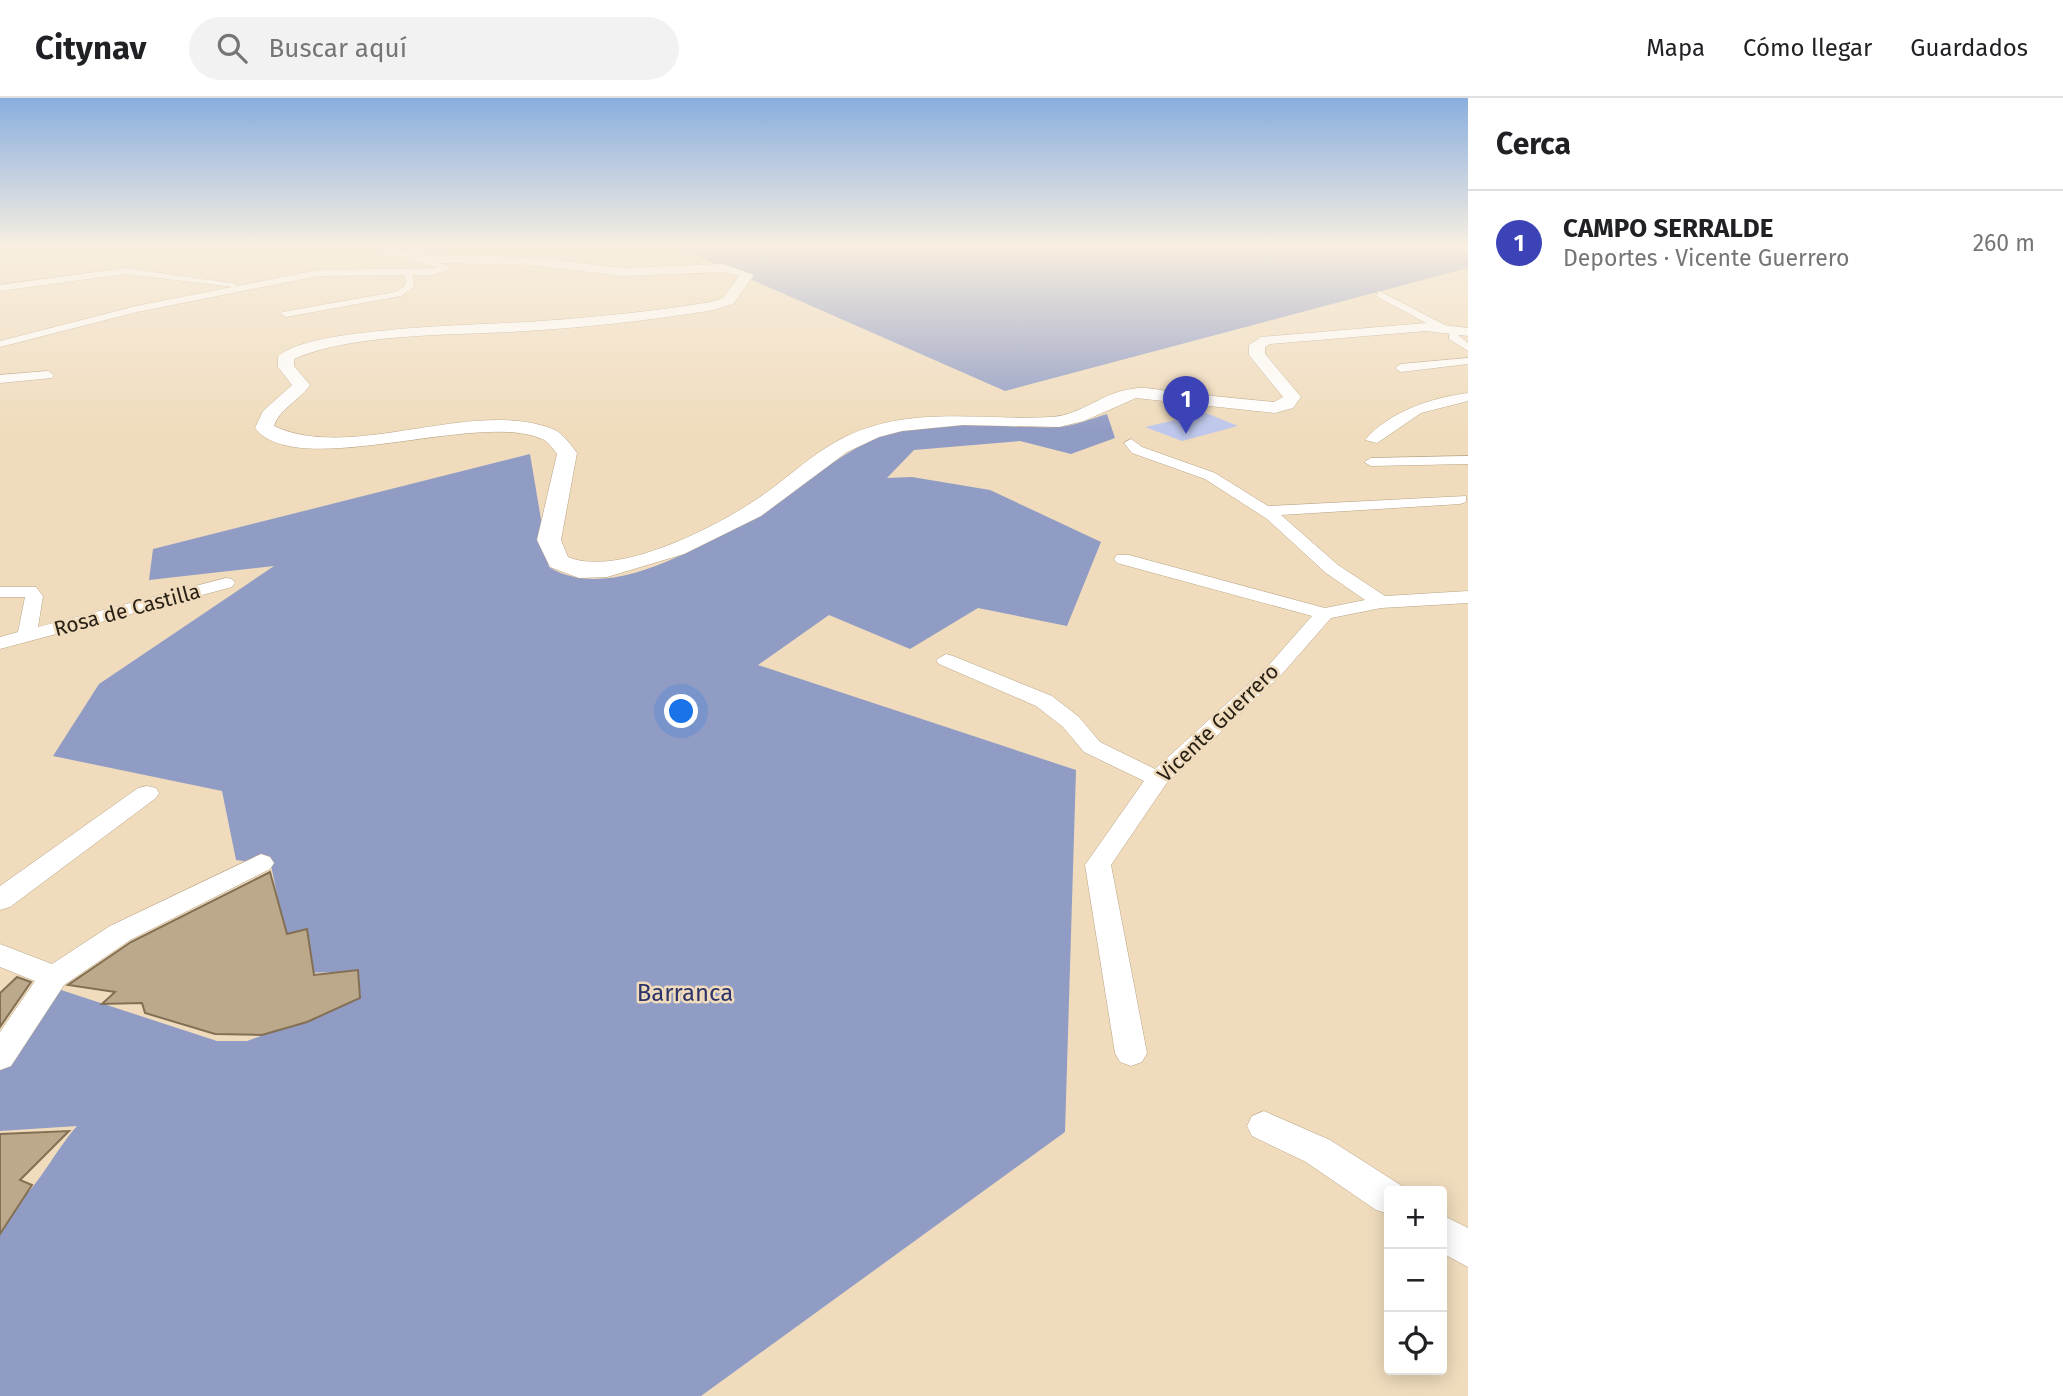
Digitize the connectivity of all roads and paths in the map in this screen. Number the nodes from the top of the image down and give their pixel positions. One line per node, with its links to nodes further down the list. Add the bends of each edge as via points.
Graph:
1 (143, 308): 7 (street)
2 (322, 308): 5 (street)
3 (701, 308): 6 (main road, via 306,348 286,357 286,367 301,385 269,415 264,428 274,434 330,441 493,428 533,430 557,438 568,453 550,550 563,565 600,572 684,544 753,511 845,443 914,423 1068,420 1123,394 1136,393 1257,409 1287,404 1292,397 1257,355 1257,345 1266,340)
4 (1407, 308): 6 (street)
5 (286, 314)
6 (1455, 330): 8 (street, via 1453,337)
7 (0, 344)
8 (1468, 348)
9 (1468, 361): 10 (street)
10 (1401, 368)
11 (48, 375): 12 (street)
12 (0, 379)
13 (1468, 397): 14 (street, via 1438,401 1397,418)
14 (1372, 440)
15 (1131, 443): 19 (street, via 1138,450 1210,476)
16 (1468, 460): 17 (street)
17 (1371, 462)
18 (1460, 499): 19 (street)
19 (1265, 511): 24 (street, via 1332,569)
20 (1123, 559): 25 (street)
21 (226, 583): 26 (street, Rosa de Castilla)
22 (0, 592): 26 (street, Rosa de Castilla, via 30,591 34,596)
23 (1468, 597): 24 (street)
24 (1381, 602): 25 (street)
25 (1325, 614): 29 (street, Vicente Guerrero, via 1275,670)
26 (27, 637): 27 (street, Rosa de Castilla)
27 (0, 643)
28 (946, 660): 29 (street, via 1044,701 1071,722 1092,747)
29 (1158, 779): 35 (street, Vicente Guerrero, via 1098,865)
30 (147, 793): 32 (street)
31 (261, 863): 34 (street, via 120,933)
32 (0, 900)
33 (0, 955): 34 (street)
34 (54, 977): 36 (street)
35 (1130, 1053)
36 (0, 1057)
37 (1264, 1126): 38 (street, via 1318,1151)
38 (1384, 1195)
39 (1447, 1235): 40 (street)
40 (1468, 1249)

